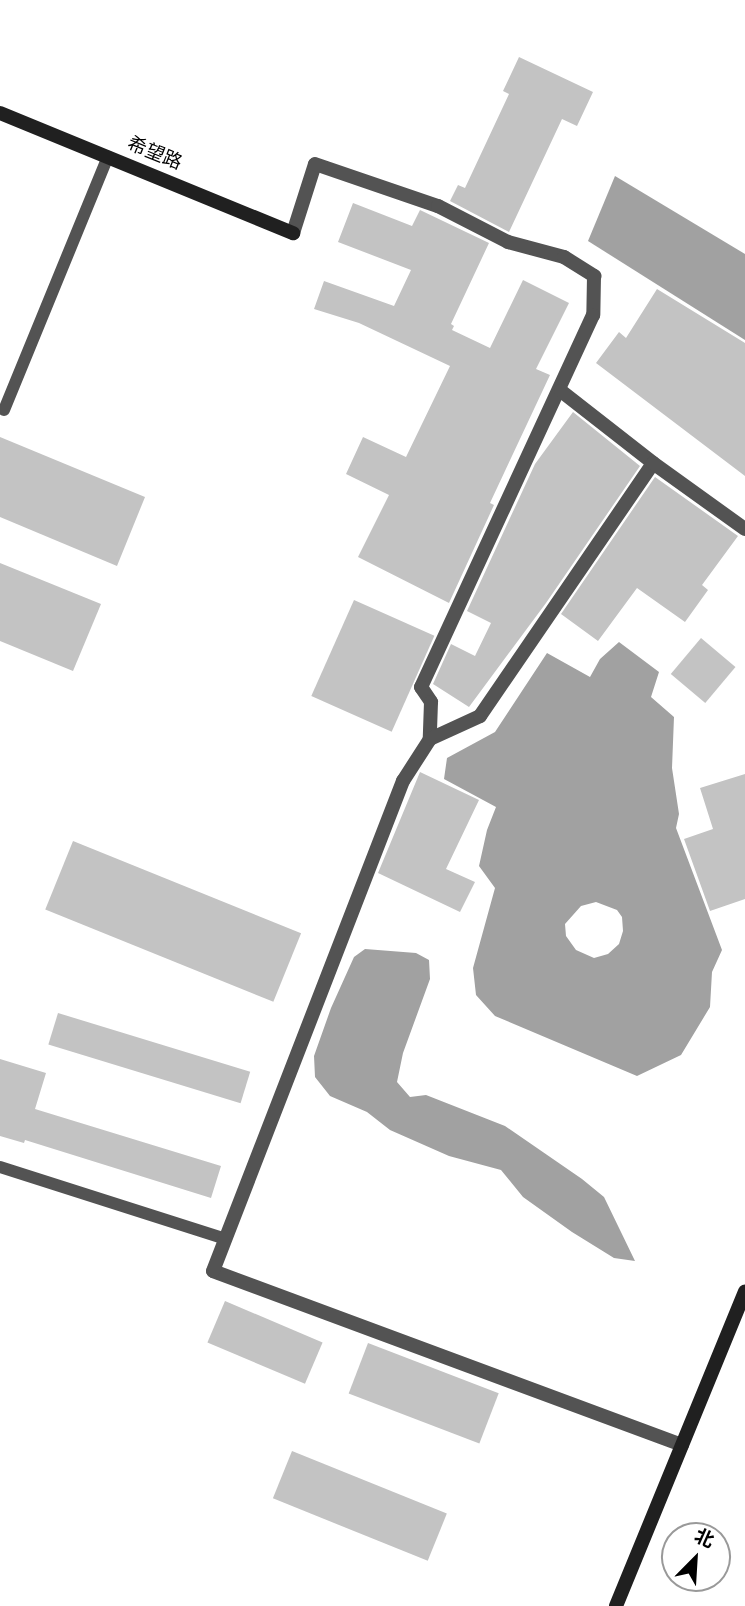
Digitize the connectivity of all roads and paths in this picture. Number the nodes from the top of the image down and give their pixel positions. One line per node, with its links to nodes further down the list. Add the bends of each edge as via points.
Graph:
1 (0, 113): 2 (street, 希望路)
2 (108, 158): 3 (street, 希望路, via 293,233 315,164 439,206 508,242 564,257 594,276 593,315); 4 (lane)
3 (561, 391): 5 (street); 7 (street, via 421,687 431,702)
4 (4, 410)
5 (653, 463): 6 (street); 7 (street, via 480,716)
6 (745, 529)
7 (430, 739): 9 (street, via 403,781)
8 (0, 1167): 9 (lane)
9 (226, 1239): 11 (street, via 213,1271)
10 (745, 1291): 11 (street)
11 (682, 1445): 12 (street)
12 (616, 1606)

